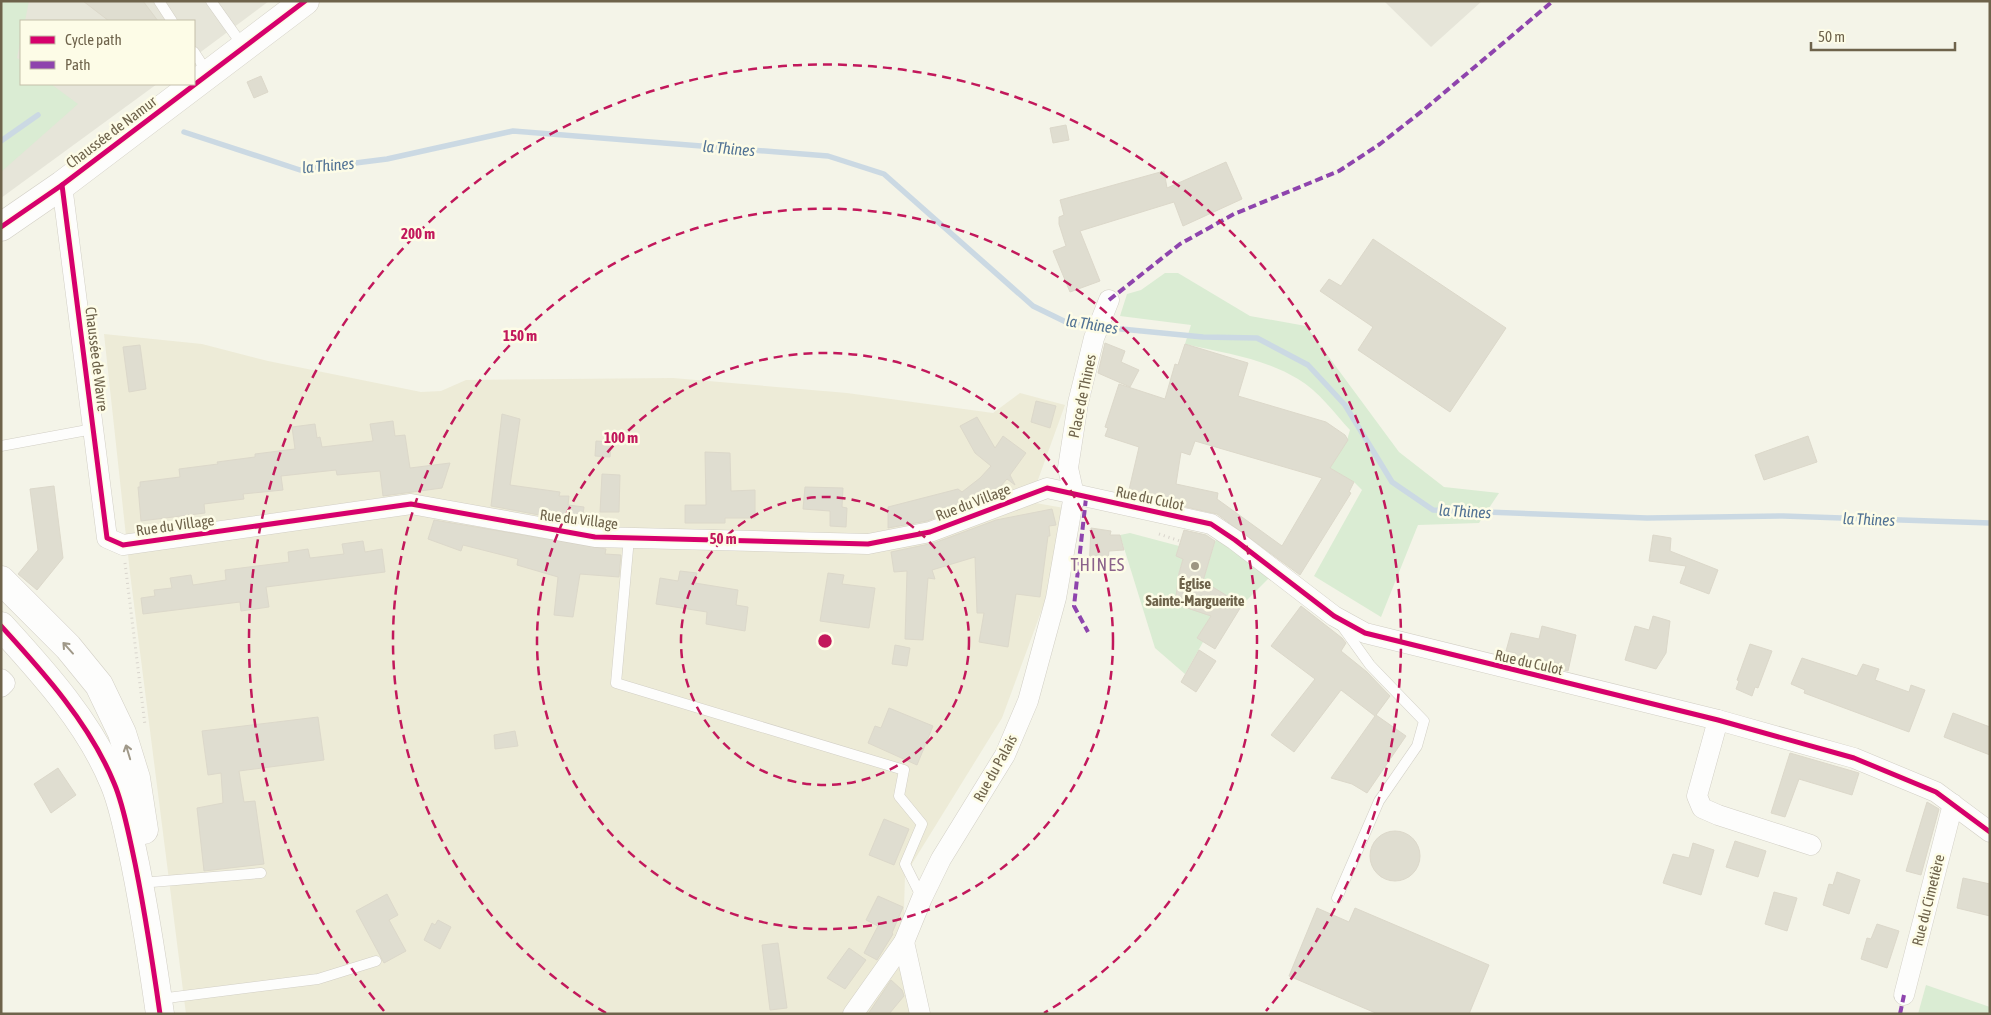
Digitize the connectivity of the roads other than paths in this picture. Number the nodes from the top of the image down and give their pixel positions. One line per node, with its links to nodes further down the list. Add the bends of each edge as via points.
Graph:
1 (159, 1): 4 (lane)
2 (212, 1): 5 (lane)
3 (305, 1): 5 (main road, Chaussée de Namur)
4 (171, 20)
5 (244, 47): 6 (main road, Chaussée de Namur)
6 (201, 63)
7 (176, 85): 8 (main road, Chaussée de Namur)
8 (62, 185): 9 (main road, Chaussée de Namur); 11 (street, Chaussée de Wavre)
9 (1, 226)
10 (1109, 300): 13 (street, Place de Thines, via 1094,338 1078,403)
11 (93, 429): 12 (lane); 17 (street, Chaussée de Wavre)
12 (1, 446)
13 (1068, 468): 14 (street, Rue du Village); 15 (street, Place de Thines)
14 (1047, 488): 15 (street); 16 (street, Rue du Village, via 930,532 868,544)
15 (1074, 495): 19 (street, Rue du Culot, via 1211,524); 28 (street, Rue du Palais, via 1056,598 1028,701 1005,755 941,859)
16 (629, 538): 17 (street, Rue du Village, via 595,537 411,504); 28 (lane, via 616,683 904,770 899,796 922,824 905,864)
17 (115, 541)
18 (1, 580): 22 (main road, one-way to 18, via 122,733 99,685 68,647)
19 (1334, 616): 21 (street, Rue du Culot, via 1365,633); 29 (lane, via 1370,665 1424,721 1417,746 1379,801)
20 (1, 626): 22 (main road, via 30,657)
21 (1718, 720): 23 (street, Rue du Culot, via 1854,758 1936,792); 25 (street, via 1697,796 1702,808)
22 (125, 781): 27 (main road); 30 (main road, via 122,806)
23 (1952, 804): 24 (street, Rue du Culot); 33 (street, Rue du Cimetière)
24 (1990, 832)
25 (1811, 845)
26 (261, 873): 27 (lane)
27 (152, 882): 30 (main road)
28 (922, 898): 31 (street, Rue du Palais)
29 (1337, 898)
30 (148, 921): 34 (main road)
31 (904, 942): 35 (street, Rue du Palais); 36 (street)
32 (376, 961): 34 (lane, via 318,979)
33 (1904, 994)
34 (159, 1006)
35 (852, 1014)
36 (920, 1014)

